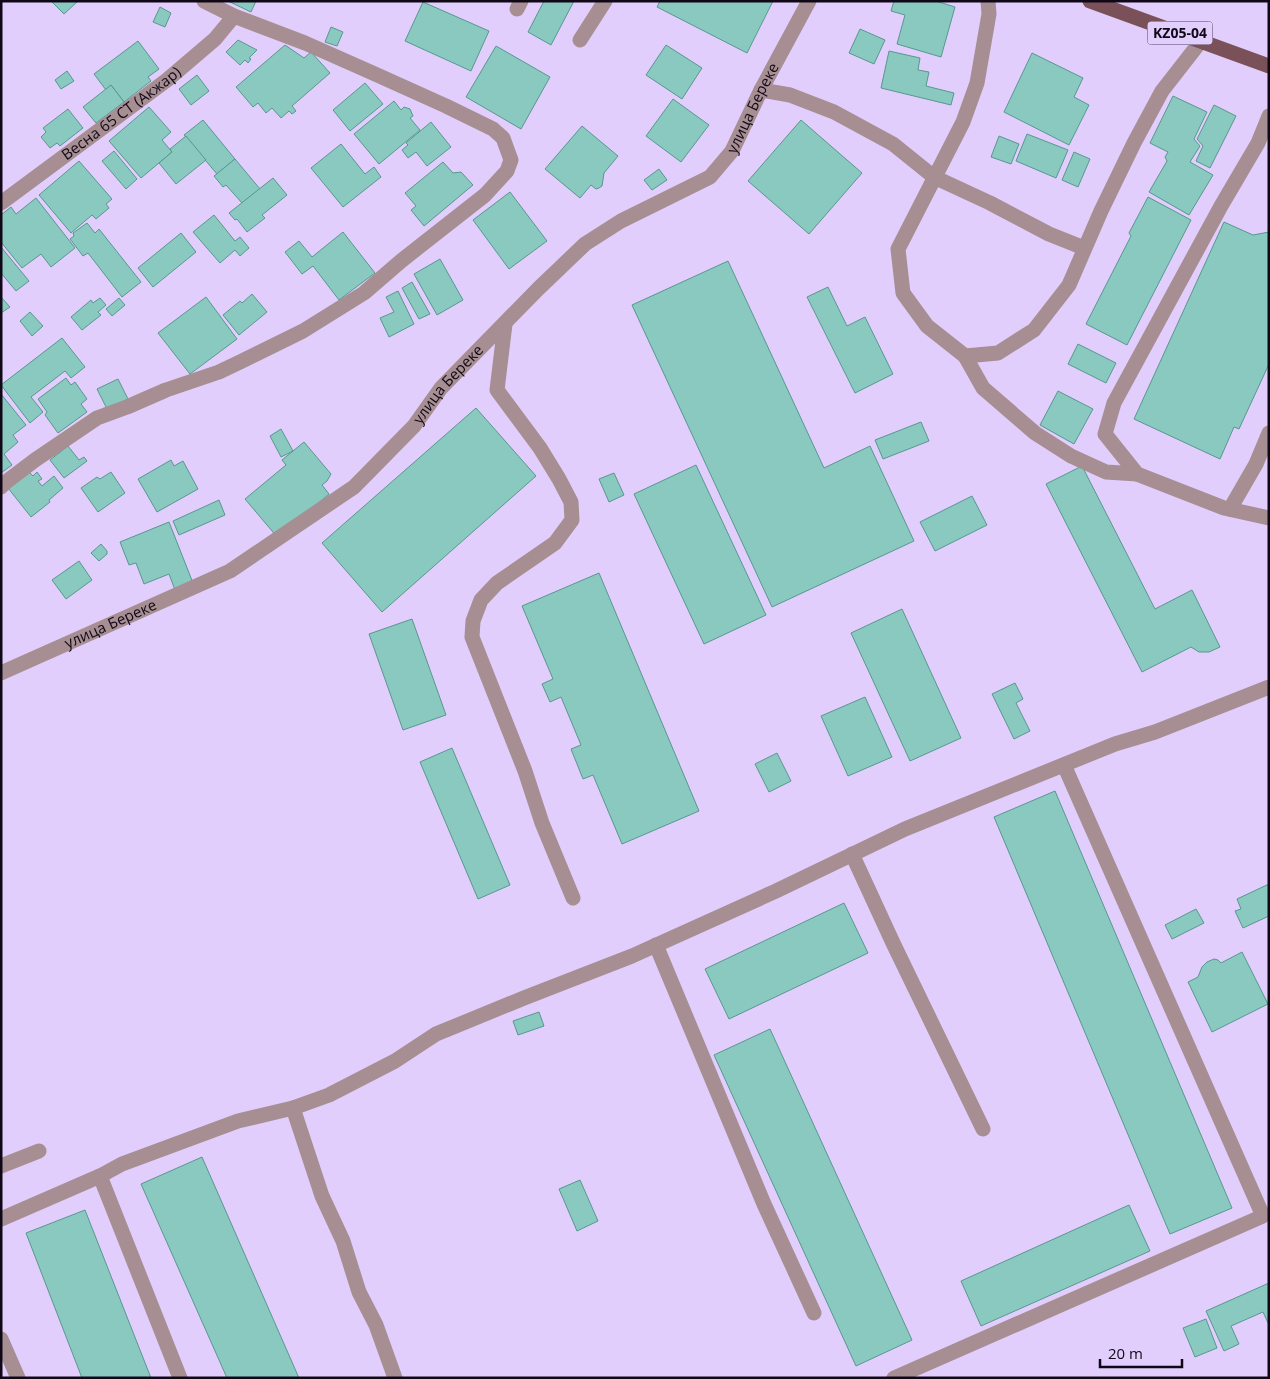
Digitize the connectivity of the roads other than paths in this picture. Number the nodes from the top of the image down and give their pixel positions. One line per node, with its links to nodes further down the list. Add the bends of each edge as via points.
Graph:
1 (204, 1): 6 (street)
2 (605, 1): 7 (street)
3 (809, 1): 10 (street, улица Береке)
4 (988, 1): 12 (street, via 989,14 977,82 963,122)
5 (1090, 1): 8 (main road, KZ05-04)
6 (234, 16): 13 (street, Весна 65 СТ (Акжар), via 214,39 167,80); 19 (street, via 340,58 493,130 503,138 511,160 507,171 485,194 364,293 303,331 219,372 97,418)
7 (580, 40)
8 (1201, 41): 9 (main road, KZ05-04); 14 (street, via 1162,91)
9 (1269, 66)
10 (761, 90): 12 (street, via 790,95 834,112 893,144); 15 (street, улица Береке, via 732,151 710,178 621,221 585,244)
11 (1269, 116): 18 (street, via 1258,143 1114,403 1105,434)
12 (934, 177): 14 (street); 16 (street, via 898,249 903,293 927,326)
13 (1, 203)
14 (1084, 248): 16 (street, via 1069,285 1034,330 998,353)
15 (505, 324): 22 (street, улица Береке, via 441,388 414,426 354,487 230,571); 26 (street, via 497,390 559,479 571,502 572,520 555,543 497,583 482,600 473,621 472,637)
16 (965, 356): 18 (street, via 983,388 1035,433 1071,456 1106,472)
17 (1269, 433): 20 (street, via 1256,464)
18 (1137, 474): 20 (street)
19 (1, 487)
20 (1230, 509): 21 (street)
21 (1269, 518)
22 (1, 673)
23 (1269, 687): 24 (street)
24 (1064, 765): 25 (street, via 905,829); 39 (street, via 1263,1216)
25 (852, 854): 27 (street); 29 (street)
26 (573, 898)
27 (656, 945): 28 (street, via 436,1034 395,1061 328,1095); 34 (street, via 764,1204)
28 (293, 1108): 32 (street, via 238,1121 122,1164); 38 (street, via 322,1196 343,1241 359,1292 376,1325)
29 (983, 1129)
30 (39, 1151): 31 (street)
31 (1, 1166)
32 (100, 1176): 33 (street); 37 (street)
33 (1, 1219)
34 (814, 1313)
35 (1, 1339): 36 (street)
36 (18, 1378)
37 (180, 1378)
38 (394, 1378)
39 (894, 1378)

